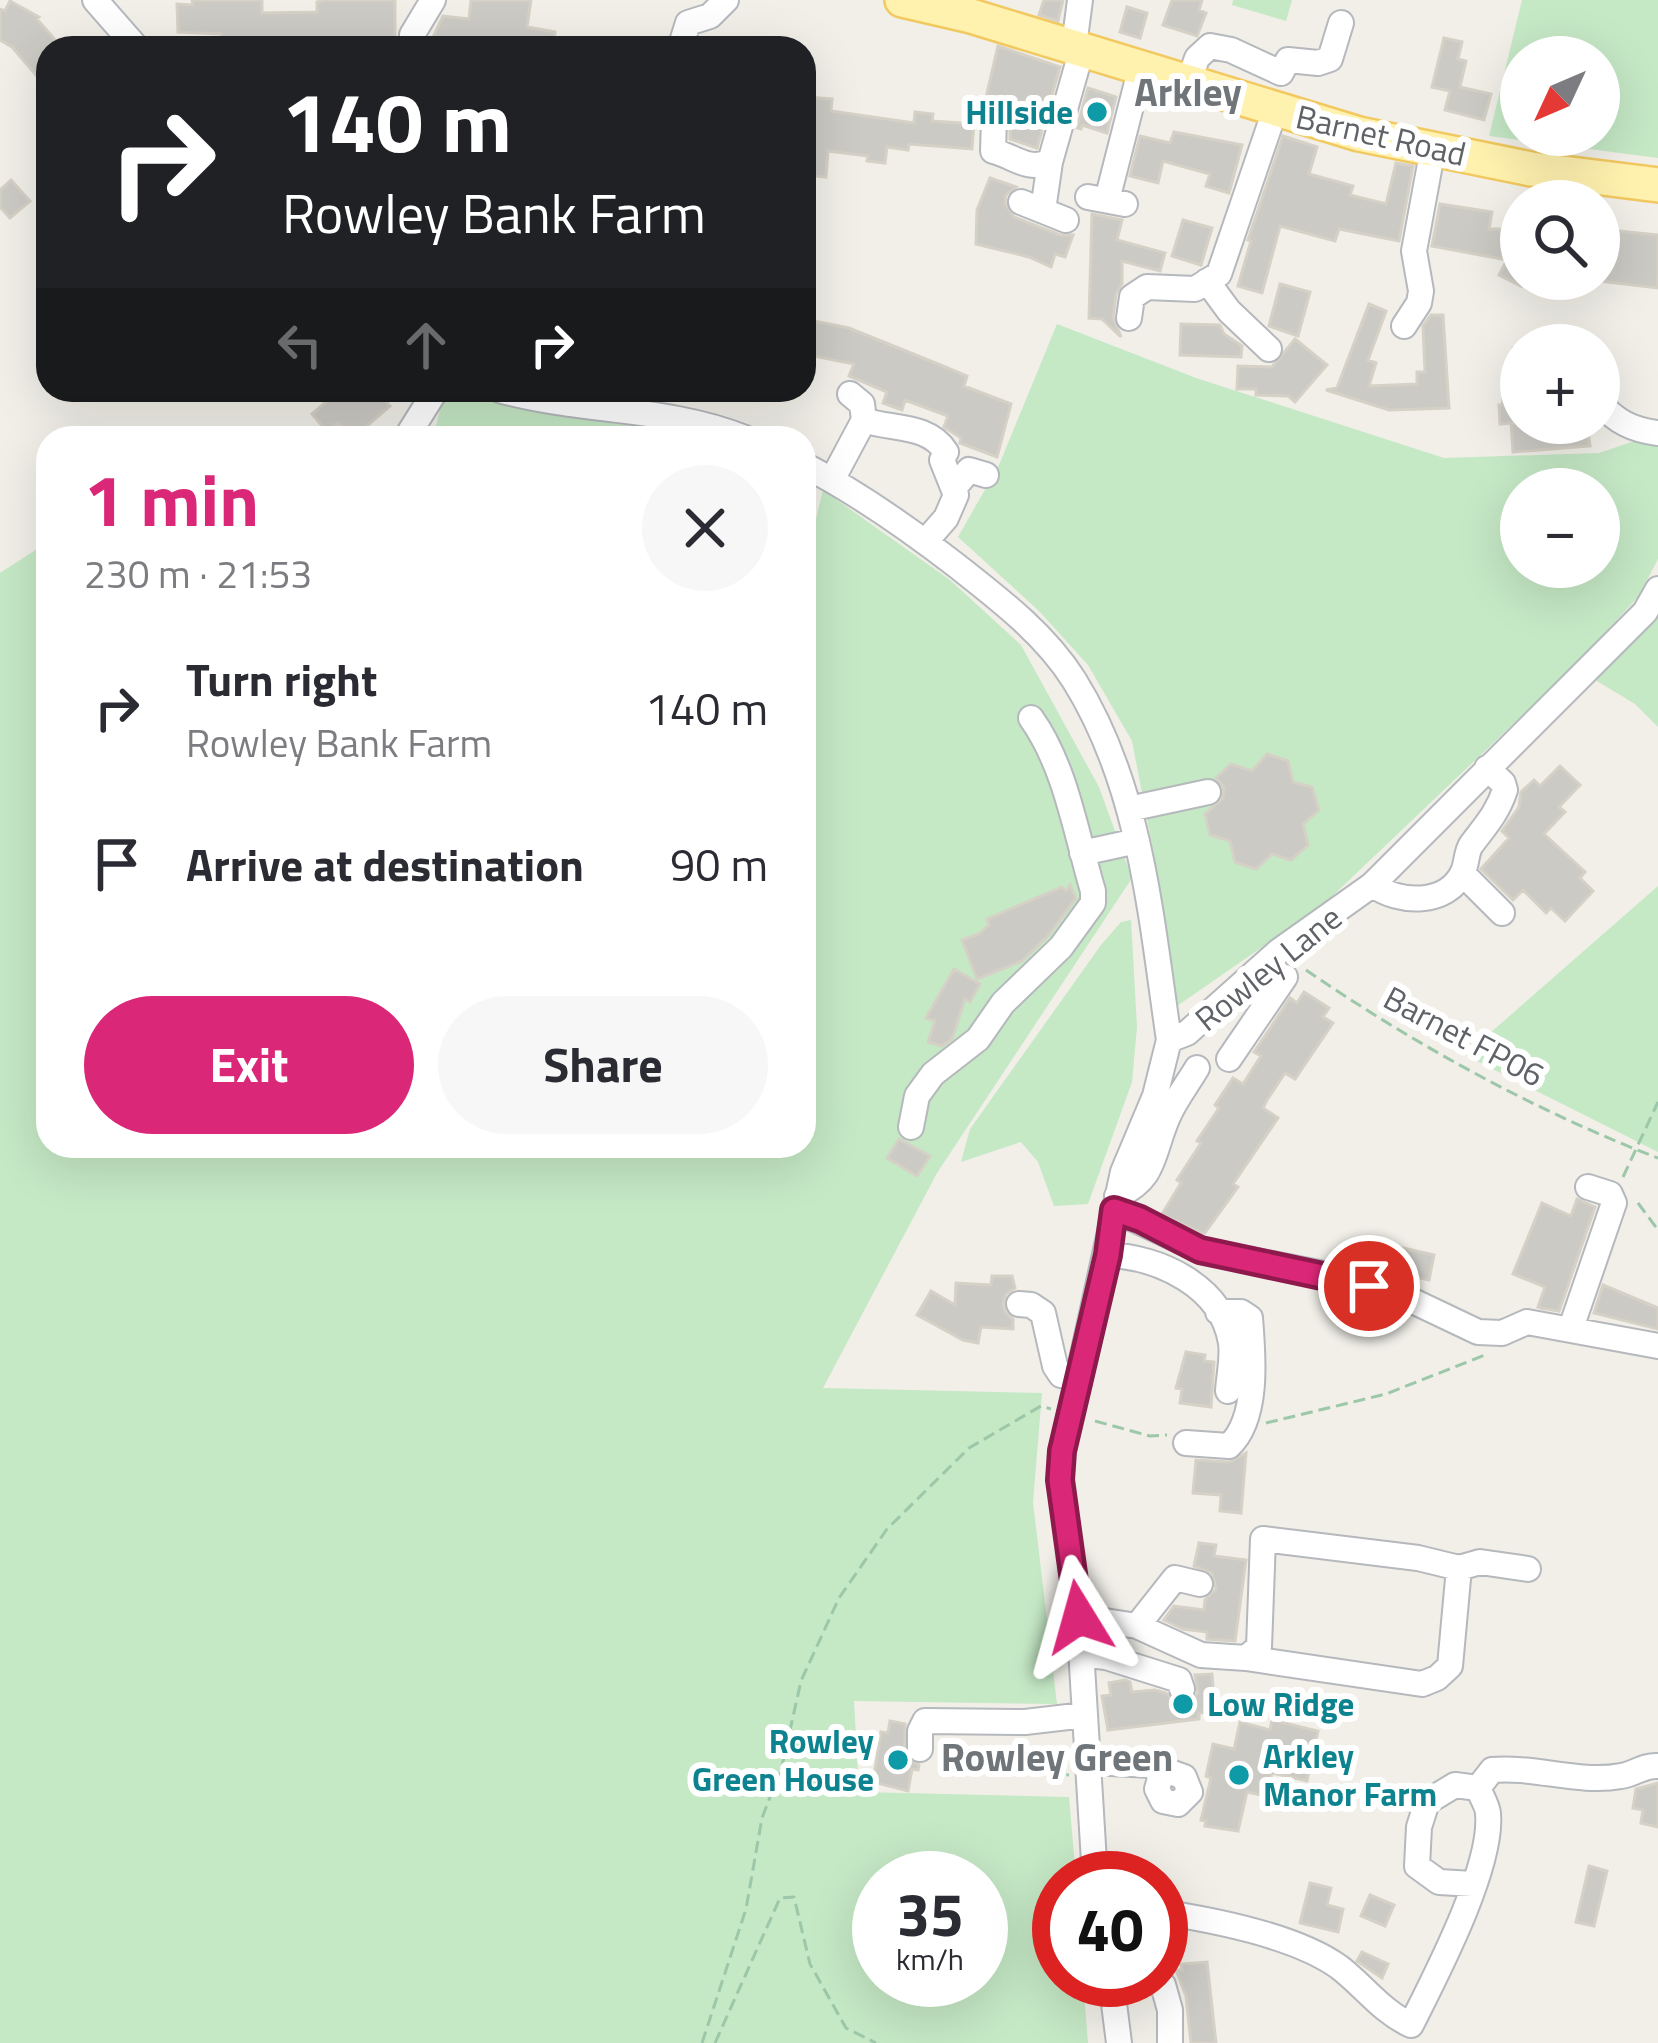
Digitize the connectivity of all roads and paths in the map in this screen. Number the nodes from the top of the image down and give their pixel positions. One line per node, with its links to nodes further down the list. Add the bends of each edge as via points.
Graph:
1 (95, 0): 7 (street)
2 (433, 0): 8 (street)
3 (726, 0): 9 (street, via 688,22)
4 (902, 0): 10 (main road, Barnet Road)
5 (1080, 0): 10 (street)
6 (1341, 23): 12 (street, via 1330,59 1288,60 1281,73 1210,46)
7 (126, 36)
8 (412, 36)
9 (684, 36)
10 (1078, 48): 11 (main road, Barnet Road); 16 (street)
11 (1141, 67): 12 (main road, Barnet Road); 18 (street)
12 (1189, 81): 13 (main road, Barnet Road)
13 (1275, 110): 15 (main road, Barnet Road); 20 (street, via 1219,274)
14 (994, 118): 16 (street, via 993,151 1022,165)
15 (1433, 148): 17 (main road, Barnet Road); 22 (street, via 1414,251 1421,291)
16 (1050, 162): 19 (street)
17 (1658, 185)
18 (1106, 200)
19 (1043, 210)
20 (1207, 281): 21 (street, via 1195,289 1147,287 1132,297); 23 (street)
21 (1129, 318)
22 (1404, 326)
23 (1269, 349)
24 (850, 394): 26 (street)
25 (551, 402): 28 (street)
26 (864, 420): 32 (street); 33 (street, via 941,443)
27 (1620, 422): 29 (street)
28 (706, 426)
29 (1658, 433)
30 (816, 471): 32 (street)
31 (986, 475): 33 (street, via 969,470)
32 (832, 480): 34 (street)
33 (954, 488): 34 (street, via 946,518)
34 (925, 542): 39 (street, via 995,596 1074,680)
35 (1658, 589): 37 (street, Rowley Lane, via 1645,612)
36 (1031, 718): 41 (street, via 1051,752)
37 (1487, 768): 42 (street, via 1505,790 1469,848); 43 (street, Rowley Lane)
38 (1208, 792): 39 (street)
39 (1129, 809): 40 (street)
40 (1137, 841): 41 (street); 49 (street)
41 (1082, 853): 53 (street, via 1093,903 978,1039 933,1074 917,1096)
42 (1463, 874): 43 (street, via 1436,896 1397,898); 44 (street)
43 (1373, 885): 45 (street, Rowley Lane)
44 (1502, 913)
45 (1279, 951): 47 (street, Rowley Lane); 54 (path, Barnet FP06, via 1363,1009)
46 (1285, 977): 48 (street)
47 (1227, 997): 48 (street); 49 (street, Rowley Lane)
48 (1258, 1016): 50 (street)
49 (1169, 1040): 58 (street, Rowley Lane)
50 (1229, 1059)
51 (1197, 1068): 58 (street, via 1140,1186)
52 (1658, 1102): 54 (path)
53 (911, 1127)
54 (1634, 1149): 55 (path, Barnet FP06); 57 (path)
55 (1658, 1158)
56 (1588, 1187): 57 (street)
57 (1624, 1200): 59 (path); 63 (street)
58 (1116, 1203): 60 (street, Rowley Lane); 63 (street, via 1200,1250 1398,1294 1478,1332 1527,1322)
59 (1658, 1230)
60 (1108, 1255): 62 (street, via 1159,1265 1212,1298); 66 (street, Rowley Lane)
61 (1018, 1304): 66 (street, via 1043,1313 1055,1366)
62 (1218, 1312): 67 (street, via 1231,1342); 69 (street, via 1250,1318 1254,1363)
63 (1571, 1328): 64 (street)
64 (1658, 1346)
65 (1494, 1352): 69 (path, via 1386,1394)
66 (1079, 1379): 68 (street, Rowley Lane)
67 (1228, 1391)
68 (1070, 1414): 70 (path); 74 (street, Rowley Lane, via 1060,1480); 90 (path, via 1041,1406 970,1448 887,1529 839,1598 801,1682 746,1909)
69 (1240, 1430): 70 (street, via 1229,1446)
70 (1177, 1438)
71 (1459, 1568): 72 (street, via 1480,1562); 77 (street, via 1450,1666 1437,1678 1422,1684); 77 (street, via 1263,1539 1259,1647)
72 (1528, 1569)
73 (1200, 1584): 75 (street, via 1174,1578)
74 (1079, 1617): 75 (street); 76 (street, Rowley Lane)
75 (1137, 1626): 77 (street, via 1201,1655)
76 (1081, 1654): 78 (street, via 1152,1670 1180,1680); 79 (street, Rowley Lane)
77 (1246, 1658)
78 (1182, 1689)
79 (1085, 1714): 80 (street, via 925,1721); 82 (street, Rowley Lane)
80 (920, 1749): 82 (path, via 923,1760 1066,1776)
81 (1658, 1766): 84 (street, via 1621,1777 1492,1770)
82 (1088, 1768): 83 (street, via 1152,1765); 85 (street, Rowley Lane)
83 (1161, 1775)
84 (1478, 1788): 86 (street, via 1489,1812); 86 (street, via 1455,1785 1427,1802 1419,1828 1417,1866 1439,1882)
85 (1093, 1851)
86 (1472, 1884): 87 (street, via 1411,2026 1336,1965 1231,1924)
87 (1188, 1917)
88 (1114, 2007): 93 (street)
89 (1170, 2007): 94 (street)
90 (702, 2043)
91 (715, 2043): 92 (path, via 780,1898 794,1897 810,1964 846,2028)
92 (876, 2043)
93 (1119, 2043)
94 (1170, 2043)

